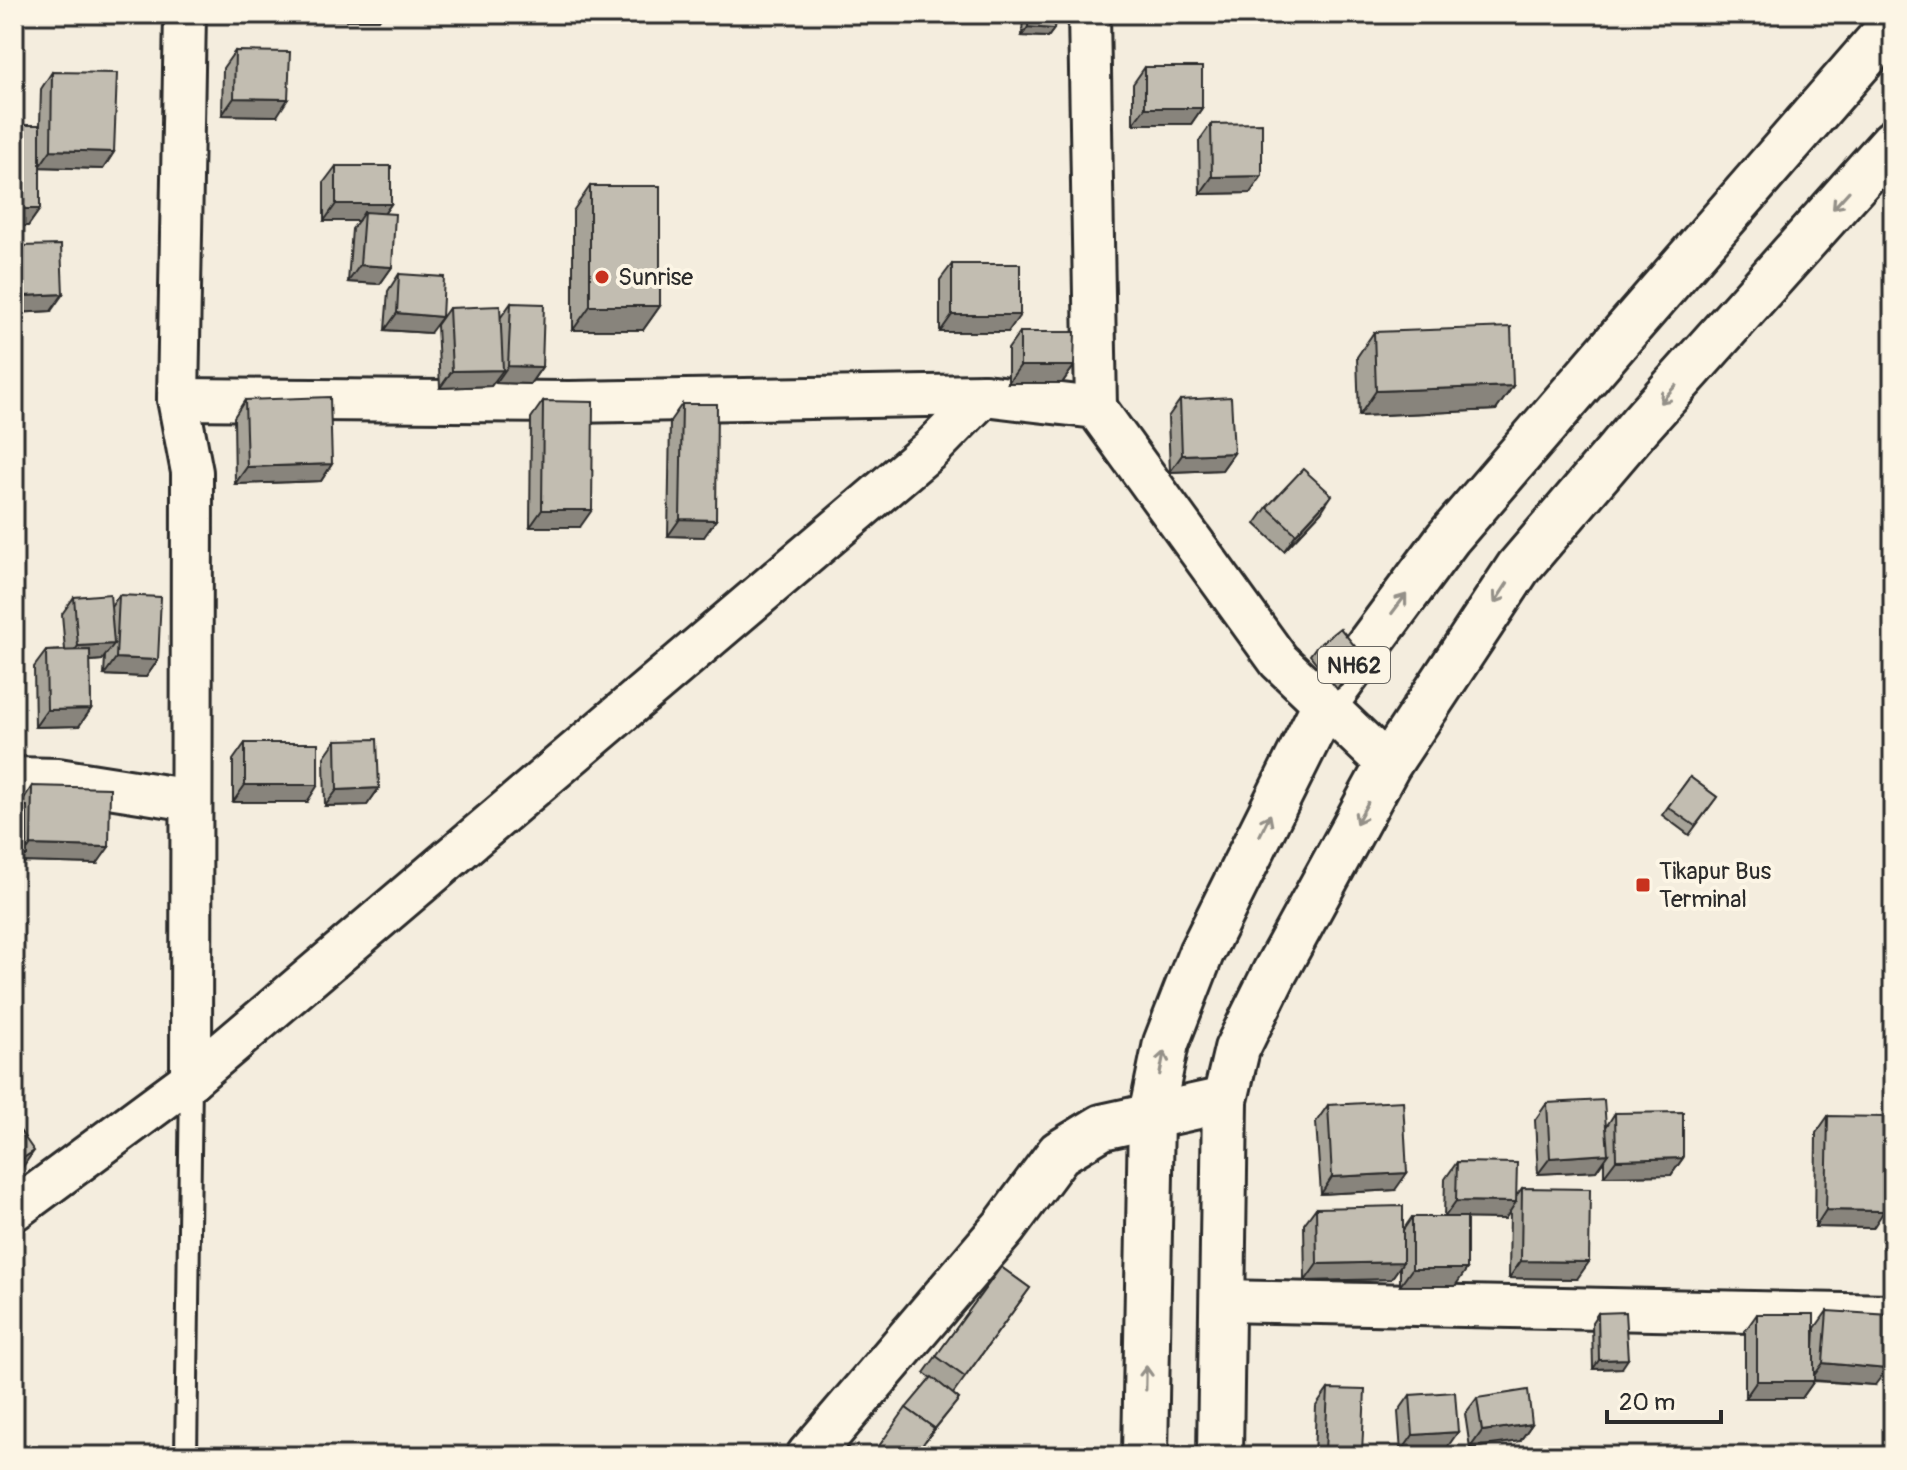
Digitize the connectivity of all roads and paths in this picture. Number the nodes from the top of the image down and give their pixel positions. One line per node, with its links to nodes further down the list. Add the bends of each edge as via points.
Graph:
1 (185, 14): 6 (street)
2 (1089, 14): 7 (street)
3 (1893, 24): 8 (main road, NH62, one-way to 3, via 1448,538)
4 (1893, 142): 9 (main road, one-way to 9, via 1518,568)
5 (984, 395): 6 (street, via 570,402); 7 (street); 12 (street, via 931,449)
6 (178, 399): 11 (street, via 192,472)
7 (1096, 408): 8 (street, via 1279,661)
8 (1325, 704): 9 (street); 14 (main road, NH62, one-way to 8, via 1166,1043 1201,953)
9 (1388, 765): 13 (main road, one-way to 13, via 1237,1049)
10 (14, 778): 11 (street, via 58,779)
11 (191, 800): 12 (street)
12 (191, 1079): 15 (street); 18 (lane)
13 (1225, 1100): 14 (main road); 16 (main road)
14 (1151, 1116): 19 (main road, via 1102,1127 1059,1153 1005,1226); 20 (main road, NH62, one-way to 14)
15 (14, 1210)
16 (1221, 1301): 17 (street); 21 (main road)
17 (1893, 1315)
18 (186, 1456)
19 (809, 1456)
20 (1145, 1456)
21 (1220, 1456)

